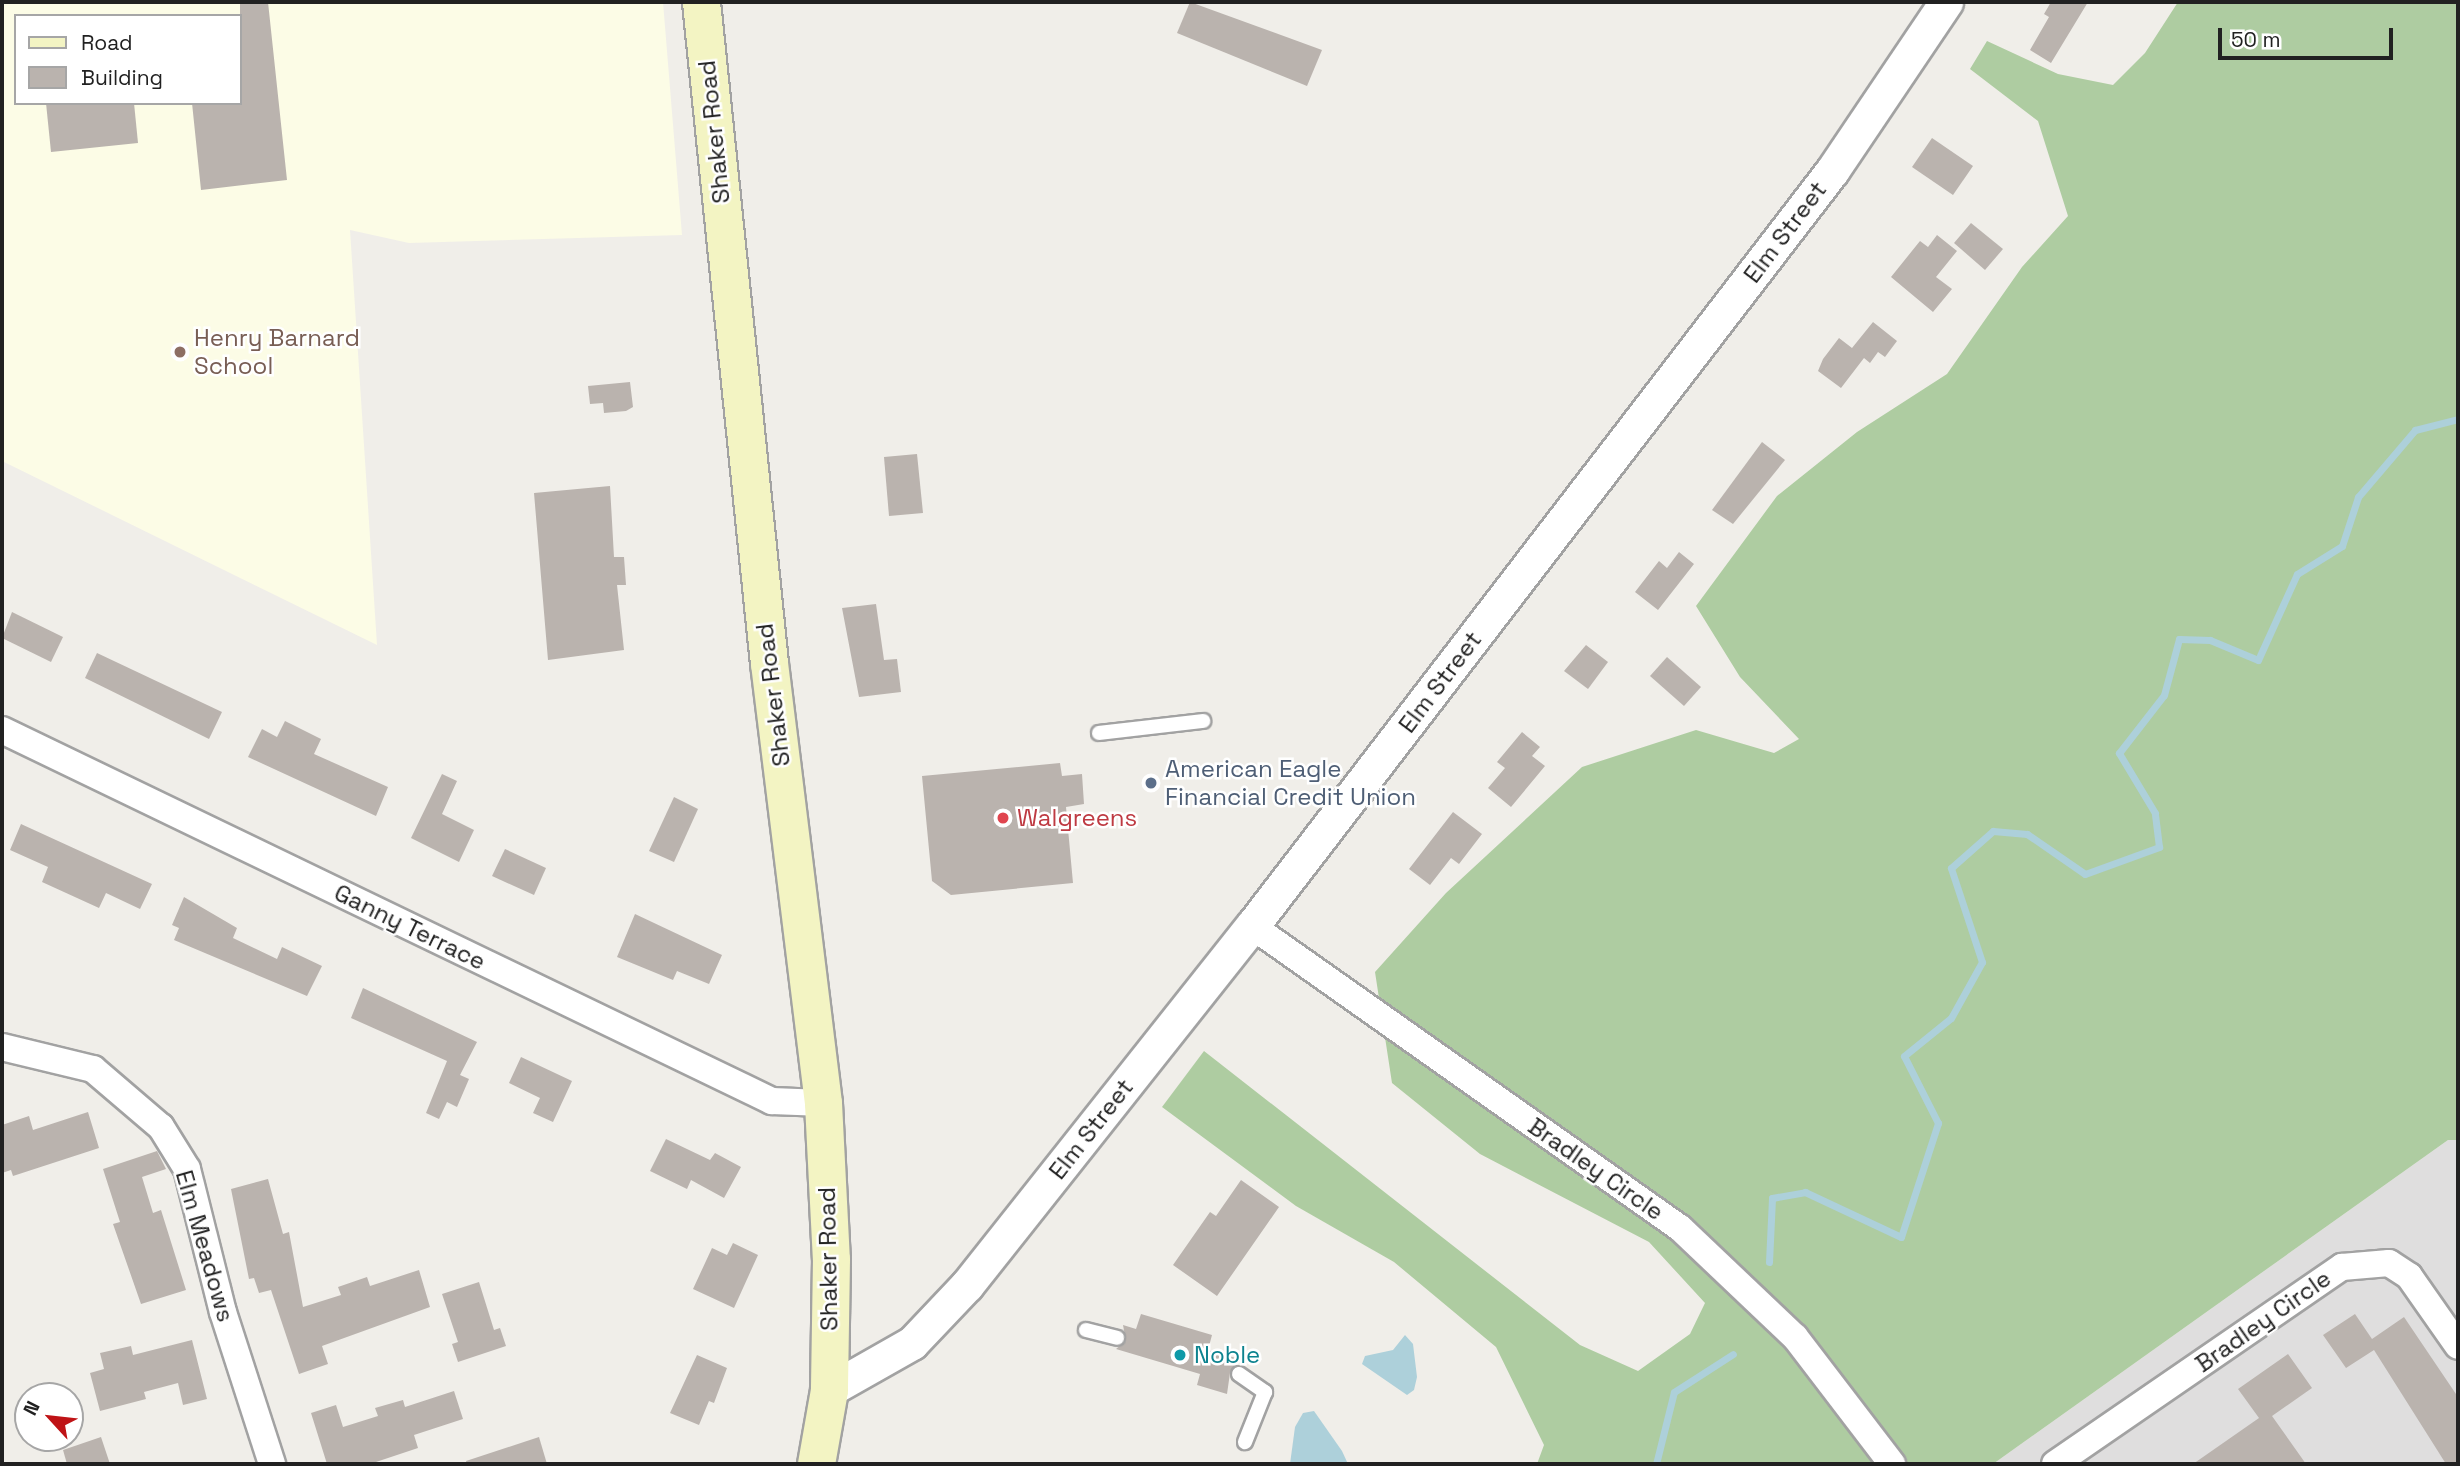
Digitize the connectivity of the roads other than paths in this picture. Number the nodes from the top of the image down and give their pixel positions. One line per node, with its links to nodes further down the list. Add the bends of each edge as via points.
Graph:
1 (701, 2): 8 (main road, Shaker Road, via 769,663)
2 (1946, 2): 6 (street, Elm Street, via 1832,171)
3 (1203, 721): 5 (lane)
4 (2, 730): 8 (street, Ganny Terrace, via 772,1101)
5 (1099, 733)
6 (1252, 926): 13 (street, Elm Street, via 967,1285 912,1343); 17 (street, Bradley Circle, via 1680,1228 1795,1337)
7 (2, 1047): 15 (street, Elm Meadows, via 93,1069 161,1127 187,1169 223,1312)
8 (823, 1103): 13 (main road, Shaker Road)
9 (1086, 1330): 10 (lane)
10 (1117, 1338)
11 (2458, 1346): 18 (street, Bradley Circle, via 2409,1276 2389,1263 2342,1267)
12 (1239, 1374): 14 (lane, via 1265,1392)
13 (829, 1390): 16 (main road)
14 (1245, 1441)
15 (272, 1464)
16 (816, 1464)
17 (1892, 1464)
18 (2055, 1464)

